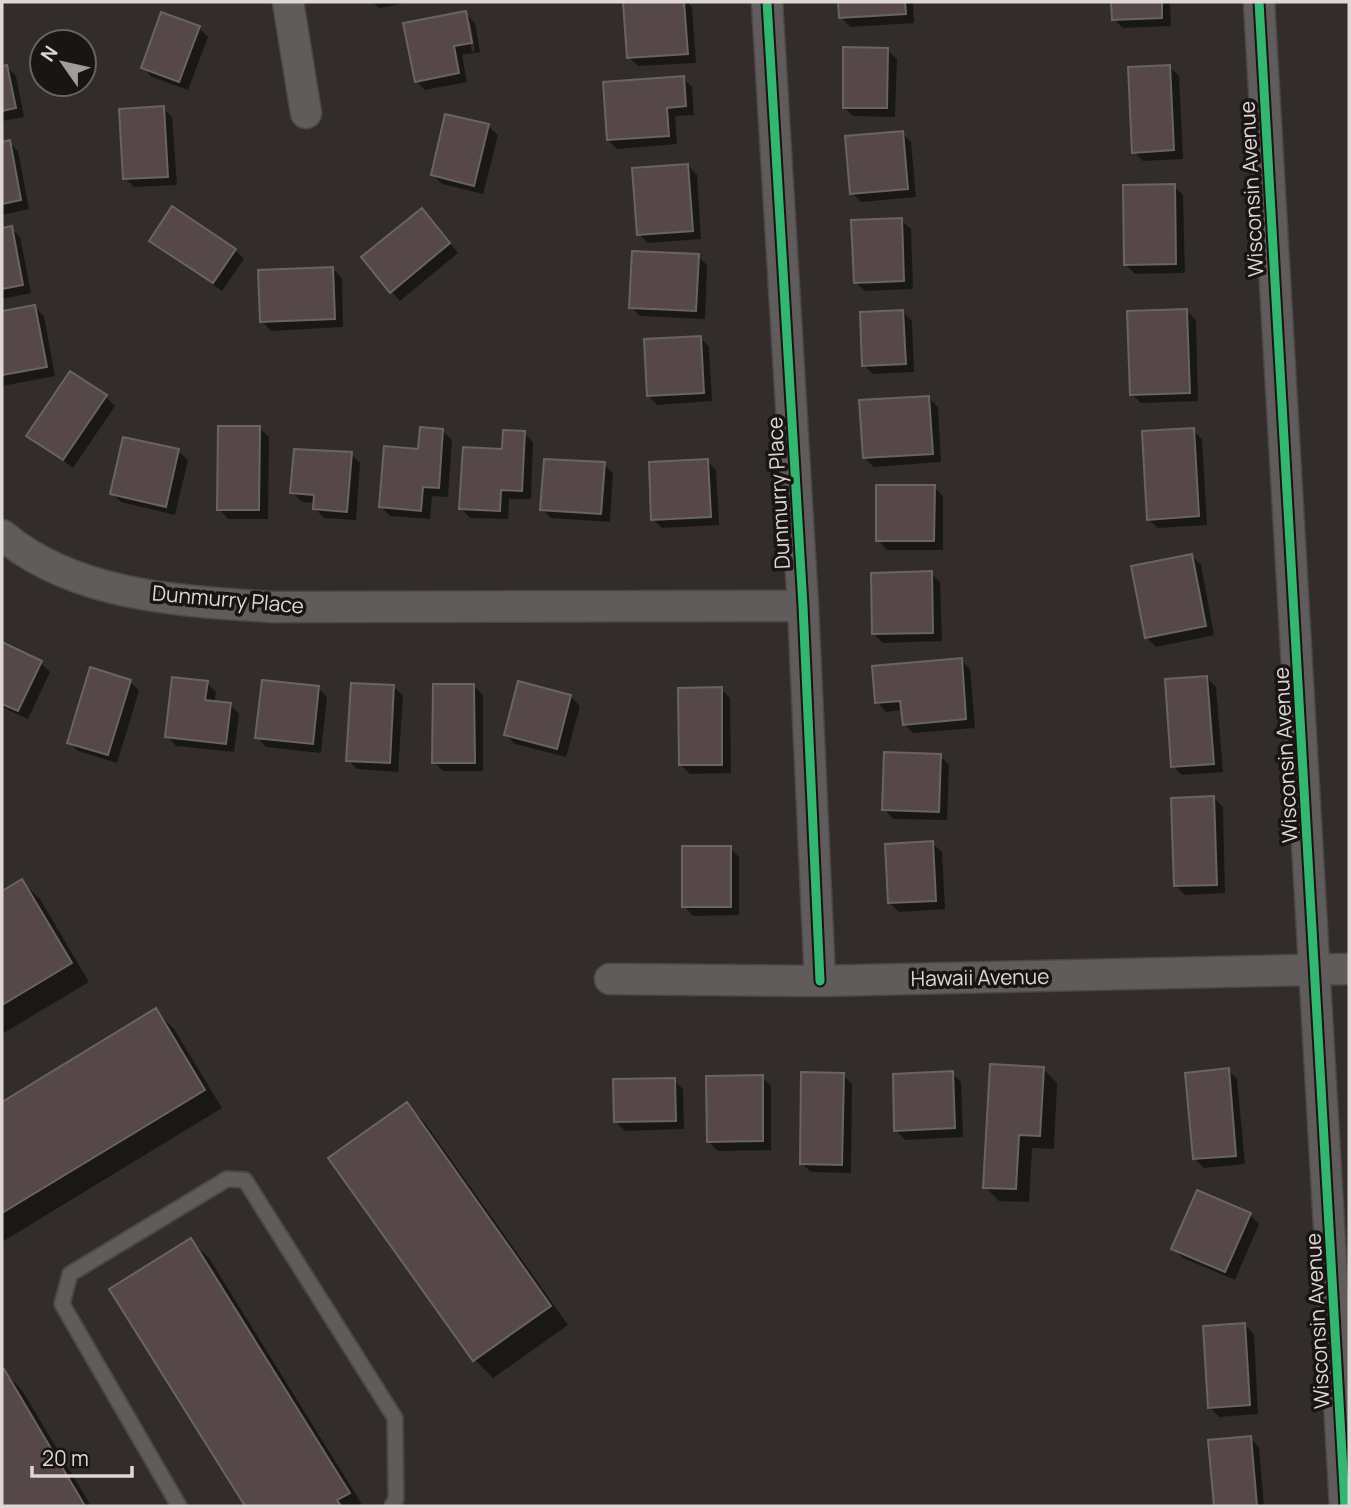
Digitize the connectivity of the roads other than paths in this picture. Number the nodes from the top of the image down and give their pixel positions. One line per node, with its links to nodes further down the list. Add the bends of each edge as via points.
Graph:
1 (288, 2): 4 (street)
2 (767, 2): 6 (street, Dunmurry Place)
3 (1259, 2): 8 (street, Wisconsin Avenue)
4 (306, 113)
5 (2, 535): 6 (street, Dunmurry Place, via 18,549 95,585 193,601 273,607)
6 (803, 606): 10 (street, Dunmurry Place)
7 (1349, 969): 8 (street, Hawaii Avenue)
8 (1316, 971): 10 (street, Hawaii Avenue); 13 (street, Wisconsin Avenue)
9 (610, 979): 10 (street, Hawaii Avenue)
10 (820, 981)
11 (179, 1506): 12 (lane, via 62,1304 70,1275 227,1179 245,1180 395,1418 396,1499)
12 (392, 1506)
13 (1345, 1506)

